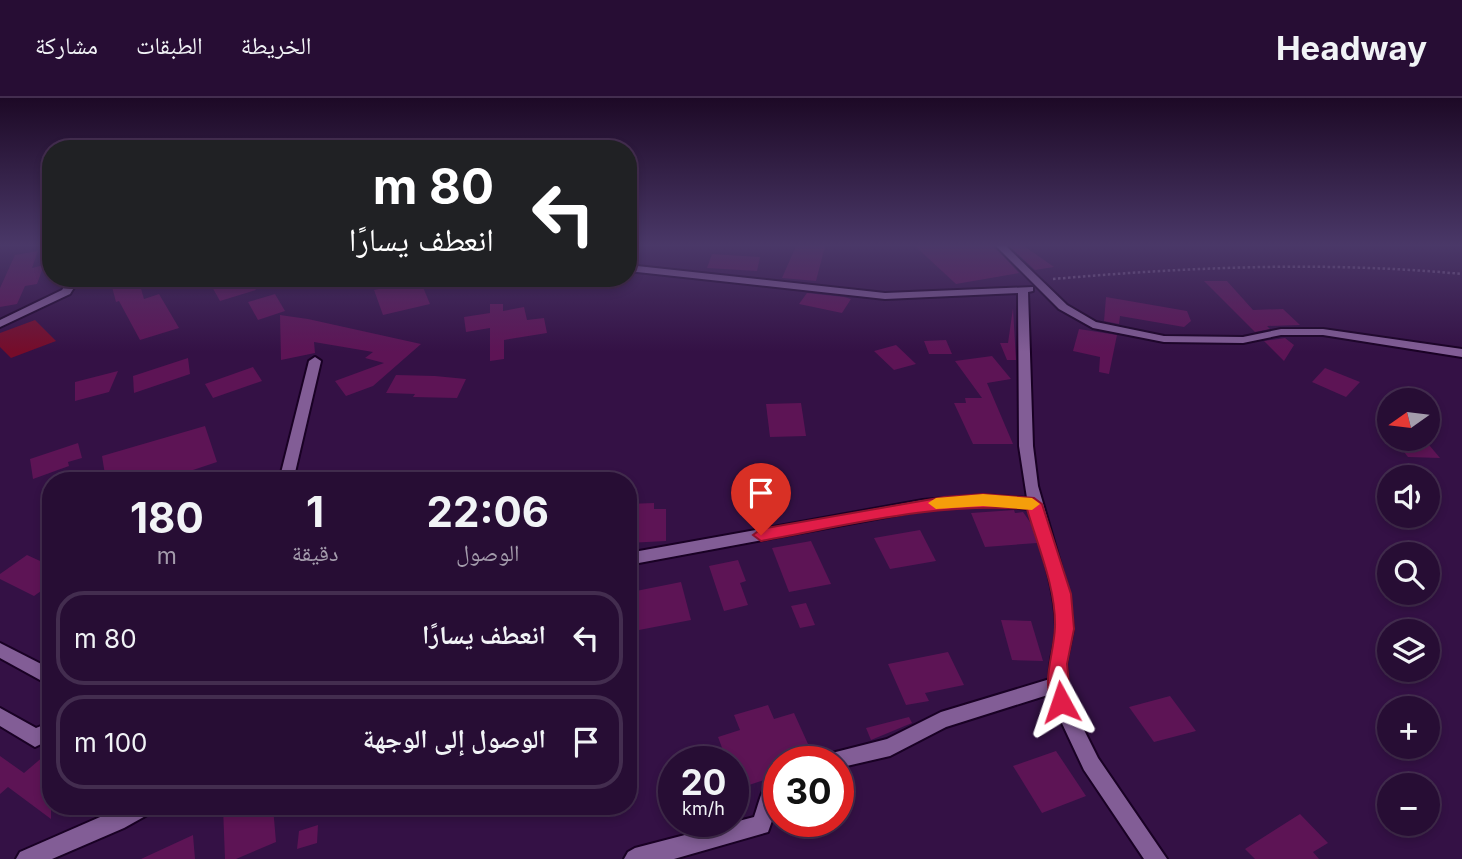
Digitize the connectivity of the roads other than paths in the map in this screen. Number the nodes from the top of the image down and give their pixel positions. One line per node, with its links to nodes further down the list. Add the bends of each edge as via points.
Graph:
1 (752, 282): 5 (street, via 885,296)
2 (1037, 282): 4 (street)
3 (69, 287): 6 (street)
4 (1044, 288): 5 (street); 7 (street, via 1093,325 1164,339 1242,340 1281,332 1323,332)
5 (1023, 290): 10 (street, via 1026,446)
6 (0, 324)
7 (1462, 353)
8 (315, 361): 9 (street)
9 (288, 472)
10 (1034, 504): 11 (street, via 983,500 923,505); 14 (street, via 1061,594 1065,629 1057,664)
11 (637, 557)
12 (0, 650): 13 (street)
13 (42, 673)
14 (1059, 684): 17 (street, via 941,720 890,747); 22 (street, via 1061,702 1091,764)
15 (0, 716): 16 (street, via 35,738)
16 (42, 734)
17 (854, 756)
18 (128, 815): 20 (street)
19 (763, 821): 21 (street)
20 (27, 859)
21 (635, 859)
22 (1156, 859)

